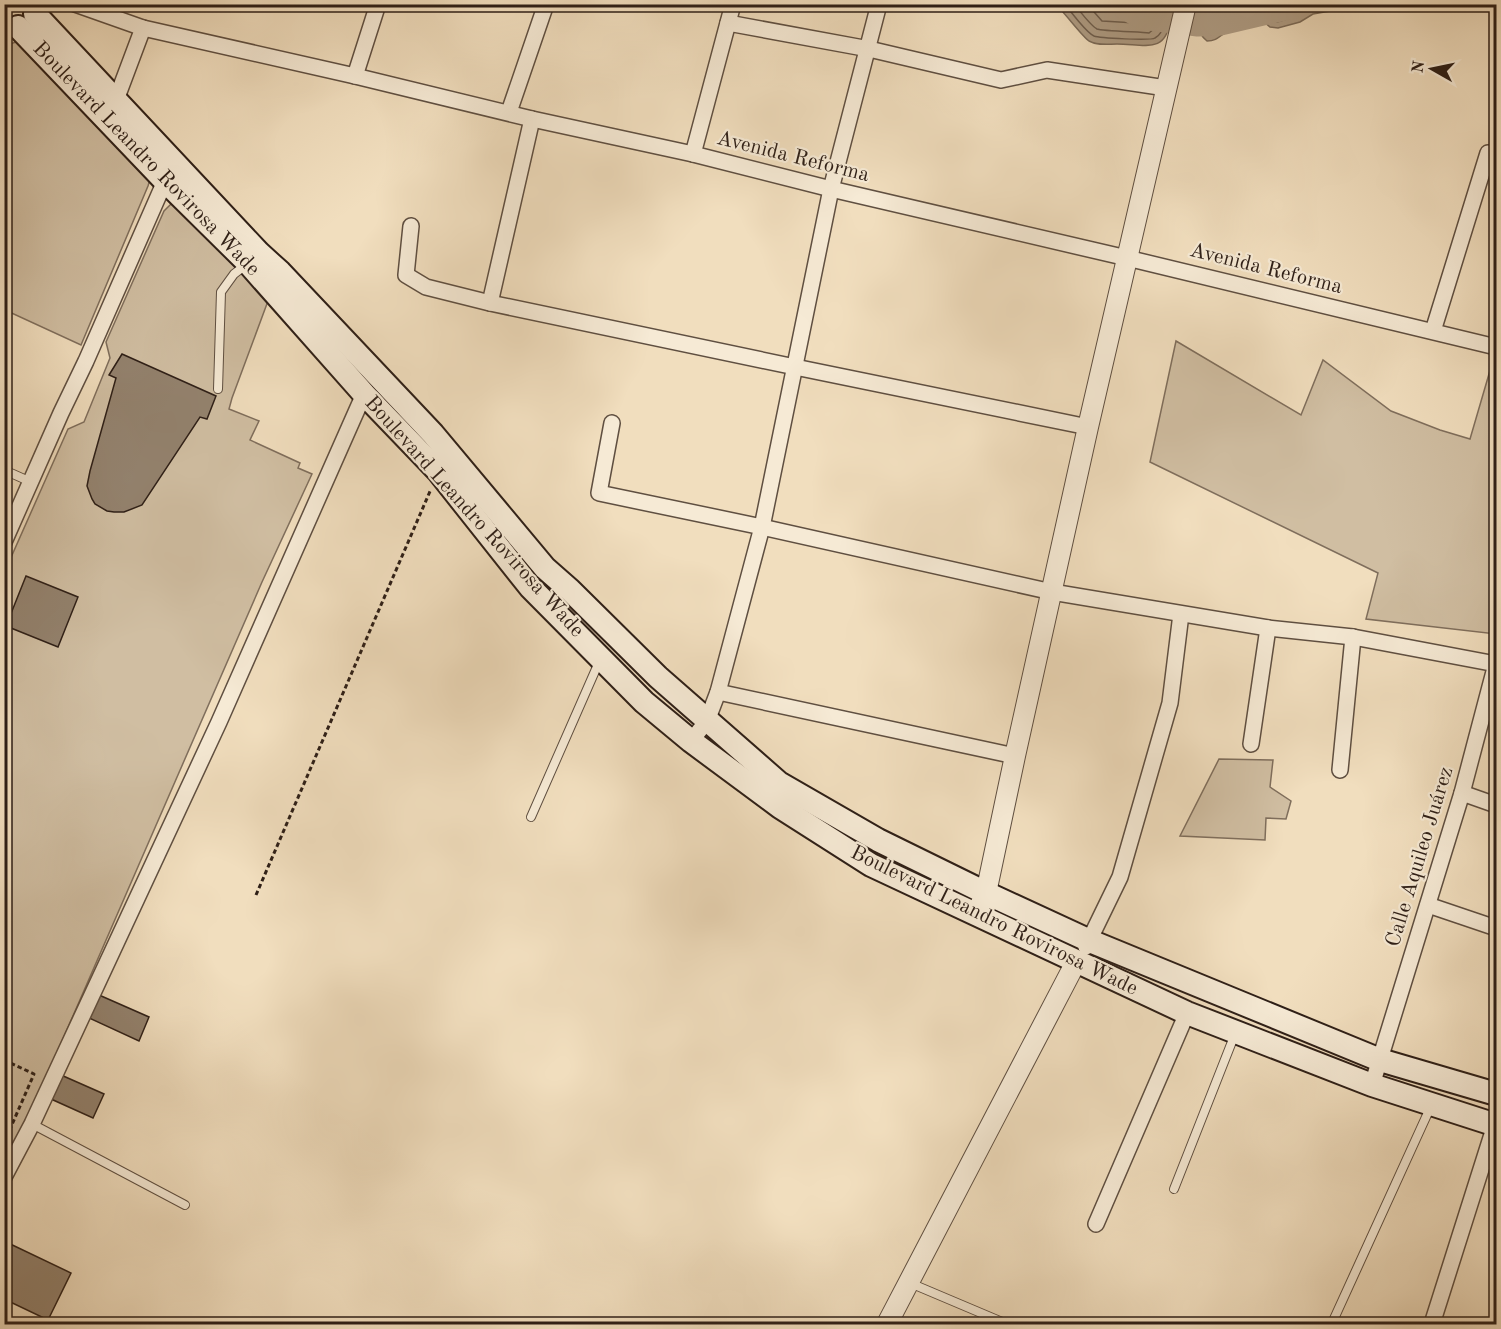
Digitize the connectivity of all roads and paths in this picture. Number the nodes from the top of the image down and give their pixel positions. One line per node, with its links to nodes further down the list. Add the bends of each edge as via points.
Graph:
1 (378, 4): 11 (street)
2 (546, 4): 14 (street)
3 (733, 4): 8 (street)
4 (879, 4): 10 (street)
5 (1186, 4): 12 (street)
6 (79, 5): 9 (street, Avenida Reforma)
7 (24, 18): 13 (main road, Boulevard Leandro Rovirosa Wade); 19 (main road, Boulevard Leandro Rovirosa Wade)
8 (728, 23): 10 (street); 17 (street)
9 (143, 28): 11 (street, Avenida Reforma); 13 (street)
10 (869, 49): 12 (street, via 1001,80 1047,70); 20 (street)
11 (355, 76): 14 (street, Avenida Reforma)
12 (1166, 88): 23 (street)
13 (116, 100): 18 (main road, Boulevard Leandro Rovirosa Wade)
14 (509, 112): 15 (street, Avenida Reforma)
15 (532, 119): 17 (street, Avenida Reforma); 24 (street)
16 (1488, 153): 25 (street)
17 (693, 154): 20 (street, Avenida Reforma)
18 (170, 158): 19 (street); 22 (main road, Boulevard Leandro Rovirosa Wade)
19 (165, 180): 22 (main road, Boulevard Leandro Rovirosa Wade); 34 (street)
20 (831, 189): 23 (street, Avenida Reforma); 27 (street)
21 (411, 225): 24 (street, via 406,275 426,287)
22 (254, 258): 28 (lane, via 234,274 221,292); 29 (main road, Boulevard Leandro Rovirosa Wade); 37 (main road, Boulevard Leandro Rovirosa Wade, via 280,272 433,434)
23 (1127, 258): 25 (street, Avenida Reforma); 31 (street)
24 (490, 303): 27 (street)
25 (1433, 331): 26 (street, Avenida Reforma)
26 (1497, 347)
27 (795, 367): 31 (street); 35 (street)
28 (218, 389)
29 (364, 394): 33 (main road, Boulevard Leandro Rovirosa Wade); 68 (street, via 219,722)
30 (612, 423): 35 (street, via 599,493)
31 (1089, 427): 39 (street)
32 (4, 470): 34 (lane)
33 (438, 471): 38 (main road, Boulevard Leandro Rovirosa Wade); 55 (path)
34 (31, 482): 36 (street)
35 (762, 527): 39 (street); 45 (street)
36 (4, 542)
37 (545, 567): 38 (main road); 46 (main road, Boulevard Leandro Rovirosa Wade)
38 (530, 587): 43 (main road, Boulevard Leandro Rovirosa Wade)
39 (1052, 592): 40 (street); 49 (street)
40 (1181, 614): 41 (street); 59 (street, via 1170,703 1120,878)
41 (1268, 628): 42 (street); 48 (street)
42 (1353, 637): 44 (street); 50 (street)
43 (601, 658): 47 (main road, Boulevard Leandro Rovirosa Wade, via 644,702); 53 (lane)
44 (1496, 664): 51 (street, Calle Aquileo Juárez)
45 (718, 692): 46 (street); 49 (street)
46 (707, 721): 47 (street); 54 (main road, Boulevard Leandro Rovirosa Wade, via 779,783 878,840)
47 (691, 741): 57 (main road, Boulevard Leandro Rovirosa Wade, via 780,807 871,865)
48 (1251, 744)
49 (1015, 756): 54 (street)
50 (1340, 770)
51 (1462, 793): 52 (street); 56 (street, Calle Aquileo Juárez)
52 (1497, 805)
53 (531, 817)
54 (986, 893): 57 (street); 59 (main road, Boulevard Leandro Rovirosa Wade)
55 (256, 895)
56 (1428, 905): 58 (street); 64 (street, Calle Aquileo Juárez)
57 (976, 914): 60 (main road, Boulevard Leandro Rovirosa Wade)
58 (1497, 928)
59 (1090, 941): 60 (street); 64 (main road, Boulevard Leandro Rovirosa Wade)
60 (1076, 962): 61 (main road, Boulevard Leandro Rovirosa Wade); 75 (street)
61 (1187, 1014): 62 (main road, Boulevard Leandro Rovirosa Wade); 74 (street)
62 (1235, 1033): 65 (main road, Boulevard Leandro Rovirosa Wade); 72 (lane)
63 (4, 1060): 70 (path, via 34,1074)
64 (1380, 1060): 65 (street, Calle Aquileo Juárez); 66 (main road, Boulevard Leandro Rovirosa Wade)
65 (1372, 1085): 67 (main road, Boulevard Leandro Rovirosa Wade)
66 (1497, 1094)
67 (1432, 1104): 69 (main road, Boulevard Leandro Rovirosa Wade); 76 (lane)
68 (32, 1124): 71 (street); 73 (lane)
69 (1496, 1125): 79 (street)
70 (4, 1142)
71 (4, 1177)
72 (1174, 1189)
73 (185, 1205)
74 (1096, 1224)
75 (909, 1282): 77 (street); 78 (lane)
76 (1333, 1321)
77 (888, 1324)
78 (1007, 1324)
79 (1432, 1324)

